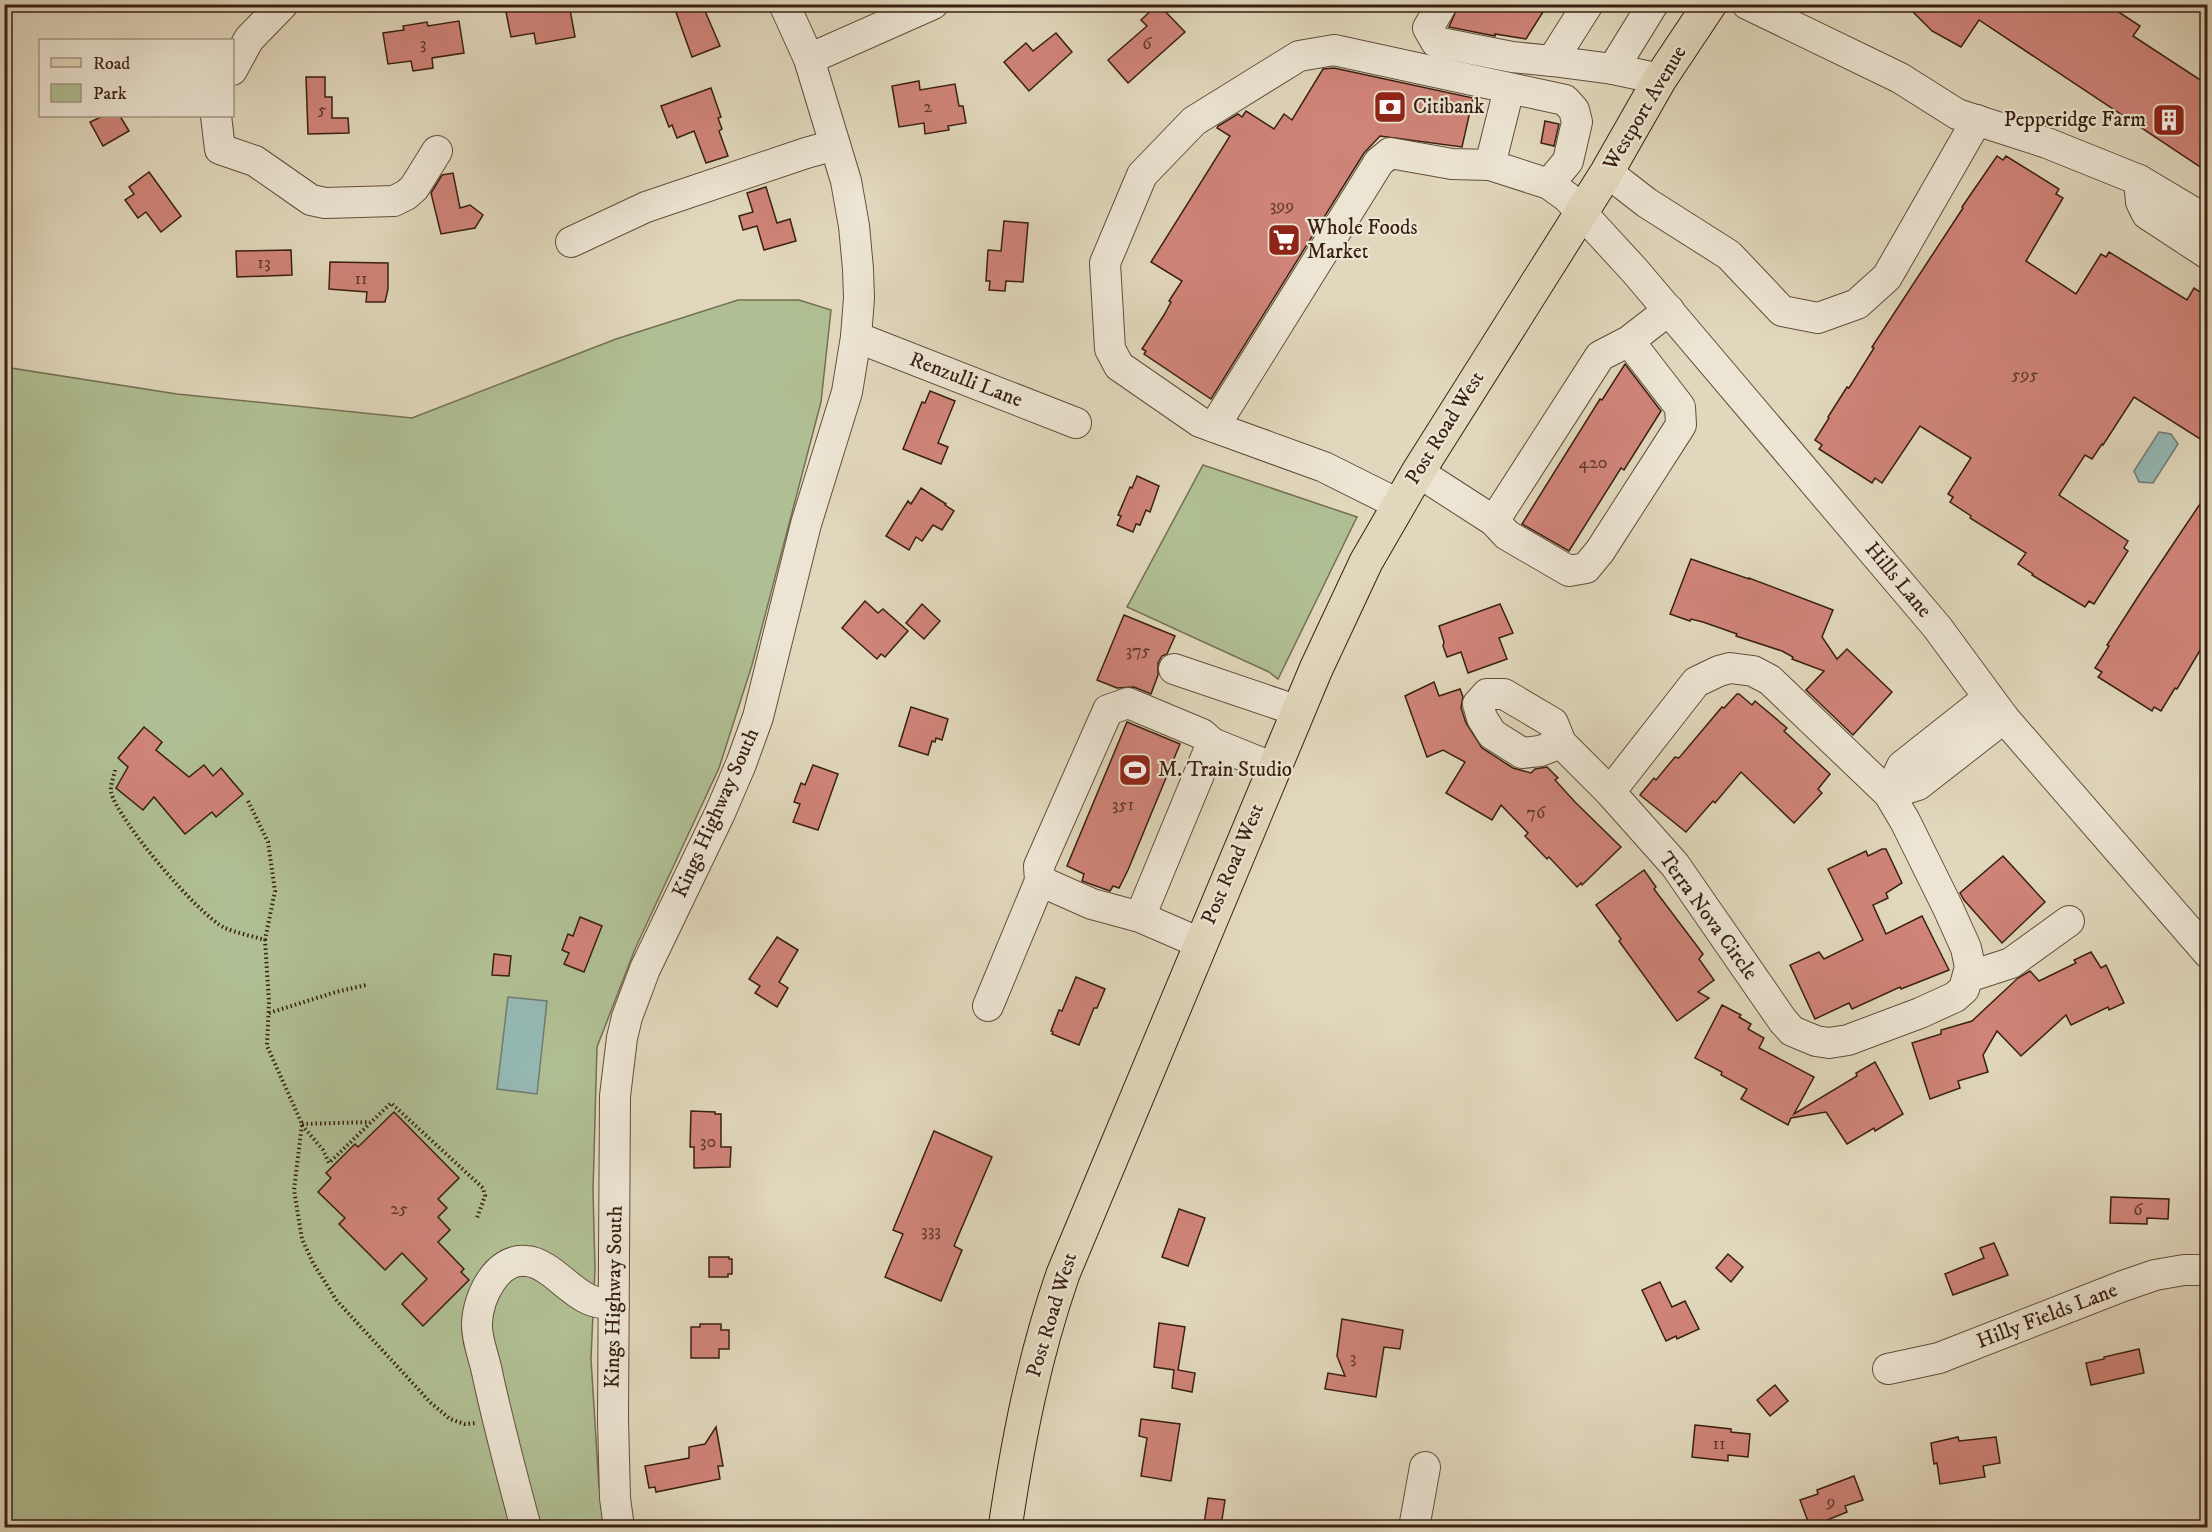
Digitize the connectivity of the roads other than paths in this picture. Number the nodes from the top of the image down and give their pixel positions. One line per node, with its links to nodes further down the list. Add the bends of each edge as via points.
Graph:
1 (283, 4): 12 (street, via 249,39)
2 (784, 4): 10 (street, Kings Highway South)
3 (933, 4): 10 (street)
4 (1442, 4): 11 (street, via 1428,28 1436,42)
5 (1588, 4): 11 (street)
6 (1653, 4): 13 (street)
7 (1710, 4): 14 (main road, Westport Avenue)
8 (1747, 4): 9 (street)
9 (1798, 16): 17 (street, via 1957,114)
10 (809, 59): 18 (street, Kings Highway South)
11 (1552, 61): 13 (street)
12 (234, 66)
13 (1613, 69): 14 (street)
14 (1660, 79): 21 (main road, Westport Avenue)
15 (1509, 89): 20 (street); 23 (street, via 1565,100 1574,110 1577,122 1568,161); 32 (street, via 1334,50 1299,56 1194,121 1142,175 1105,263 1110,350 1119,366 1200,422)
16 (216, 117): 19 (street, via 220,148 255,161 311,200 325,203 394,201 414,188)
17 (1977, 120): 21 (street, via 1887,277 1857,304 1818,318 1782,311 1729,255 1647,203); 22 (street, via 2047,142)
18 (835, 145): 26 (street, via 646,207); 29 (street, Kings Highway South, via 854,226 859,298)
19 (436, 151)
20 (1490, 165): 23 (street); 32 (street, via 1452,164 1390,153 1378,162)
21 (1607, 172): 24 (main road, Westport Avenue)
22 (2139, 180): 25 (street); 27 (street, via 2141,202 2147,214)
23 (1539, 181): 24 (street, Hills Lane, via 1567,197)
24 (1581, 213): 28 (street, Hills Lane); 33 (main road, Post Road West)
25 (2208, 221)
26 (571, 242)
27 (2208, 254)
28 (1669, 310): 30 (street); 37 (street, Hills Lane, via 1937,627)
29 (856, 337): 31 (street, Renzulli Lane); 52 (street, Kings Highway South, via 847,392 806,524 758,717 741,764 645,969 627,1017 615,1096)
30 (1629, 341): 35 (street, via 1600,356); 35 (street, via 1680,407 1681,425 1600,552 1586,568 1569,571 1507,535)
31 (1076, 423)
32 (1214, 427): 34 (street, via 1324,467)
33 (1418, 472): 34 (main road, Post Road West); 35 (street)
34 (1398, 504): 38 (main road, Post Road West, via 1349,597)
35 (1494, 521)
36 (1174, 669): 38 (street)
37 (1996, 708): 43 (street, via 1902,766); 48 (street, Hills Lane)
38 (1298, 711): 41 (main road, Post Road West)
39 (1561, 742): 42 (street, Terra Nova Circle)
40 (1212, 743): 41 (street); 44 (street, via 1202,734 1128,703 1108,710 1040,866); 45 (street)
41 (1274, 768): 47 (main road, Post Road West)
42 (1610, 792): 43 (street, via 1689,689 1707,676 1730,668 1752,671 1770,680); 49 (street, Terra Nova Circle, via 1676,865 1783,1021 1803,1037 1829,1043 1848,1040 1955,997)
43 (1889, 794): 49 (street, via 1966,948 1970,958)
44 (1040, 881): 45 (street, via 1092,904); 50 (street)
45 (1140, 917): 47 (street)
46 (2069, 921): 49 (street, via 2011,963)
47 (1200, 943): 57 (main road, Post Road West, via 1050,1309 1031,1383)
48 (2208, 953)
49 (1968, 977)
50 (988, 1006)
51 (2208, 1270): 53 (street, Hilly Fields Lane, via 2156,1275 1939,1358)
52 (614, 1305): 55 (street, via 588,1300 550,1272 524,1260 494,1277 483,1294 477,1322 496,1416); 56 (street, Kings Highway South, via 613,1450)
53 (1888, 1369)
54 (1425, 1467): 58 (street)
55 (526, 1527)
56 (619, 1527)
57 (1005, 1527)
58 (1414, 1527)

